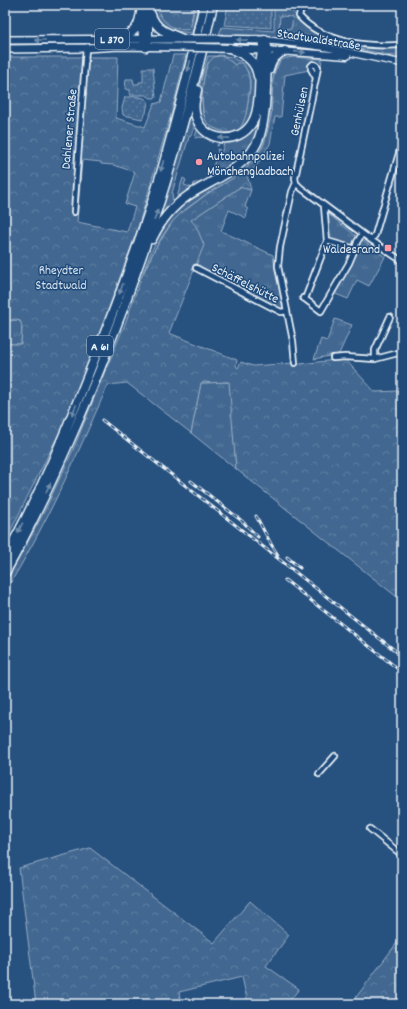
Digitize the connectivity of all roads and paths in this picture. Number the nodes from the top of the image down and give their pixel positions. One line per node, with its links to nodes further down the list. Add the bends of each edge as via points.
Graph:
1 (204, 5): 39 (highway, A 61, one-way to 39, via 163,166 123,285 80,397 41,486)
2 (213, 5): 16 (highway, A 61)
3 (305, 5): 10 (street, Stadtwaldstraße, via 299,16 309,26 326,35 362,44)
4 (145, 6): 5 (highway, via 135,29); 6 (highway, via 157,26); 9 (highway)
5 (118, 39): 7 (main road, L 370, one-way to 7); 9 (main road, L 370)
6 (184, 39): 8 (main road, L 370, one-way to 6, bridge); 9 (main road, L 370)
7 (5, 40)
8 (265, 40): 14 (highway); 17 (main road, Stadtwaldstraße / L 370, via 316,46)
9 (146, 41): 11 (main road, L 370); 12 (main road, L 370, bridge, via 181,47)
10 (402, 45)
11 (86, 48): 13 (main road, L 370); 25 (street, Dahlener Straße)
12 (230, 48): 14 (main road, L 370); 21 (highway, via 247,57 255,65 258,75)
13 (5, 49)
14 (265, 50): 15 (main road, Stadtwaldstraße / L 370); 20 (highway); 21 (highway)
15 (285, 51): 17 (main road, Stadtwaldstraße / L 370, one-way to 17); 20 (highway, via 271,63)
16 (202, 56): 21 (highway, one-way to 16, via 255,118 242,134 222,138 205,131 197,121 195,112); 32 (highway, A 61, one-way to 16, via 162,198)
17 (369, 57): 18 (main road, Stadtwaldstraße / L 370)
18 (402, 63)
19 (316, 78): 23 (street, Genhülsen)
20 (266, 87): 32 (highway, via 259,138 248,157 234,169 188,196 169,213 155,233)
21 (258, 101)
22 (402, 143): 27 (street, via 375,235)
23 (296, 183): 24 (street); 33 (street, Schäffelshütte, via 280,247 278,266)
24 (324, 206): 26 (street); 28 (street)
25 (74, 212)
26 (362, 234): 27 (street); 29 (street)
27 (371, 240): 30 (street)
28 (327, 241): 29 (street); 29 (street, via 304,298 321,311)
29 (355, 249)
30 (401, 260)
31 (196, 268): 33 (street, Schäffelshütte, via 281,312)
32 (134, 278): 40 (highway, A 61, one-way to 32, via 42,503 77,426)
33 (287, 312): 38 (street, Schäffelshütte)
34 (390, 317): 37 (street, via 375,350)
35 (402, 352): 37 (street)
36 (333, 358): 37 (street)
37 (375, 359)
38 (295, 363)
39 (5, 557)
40 (5, 573)
41 (335, 756): 42 (street)
42 (319, 774)
43 (370, 829): 44 (street)
44 (402, 855)

